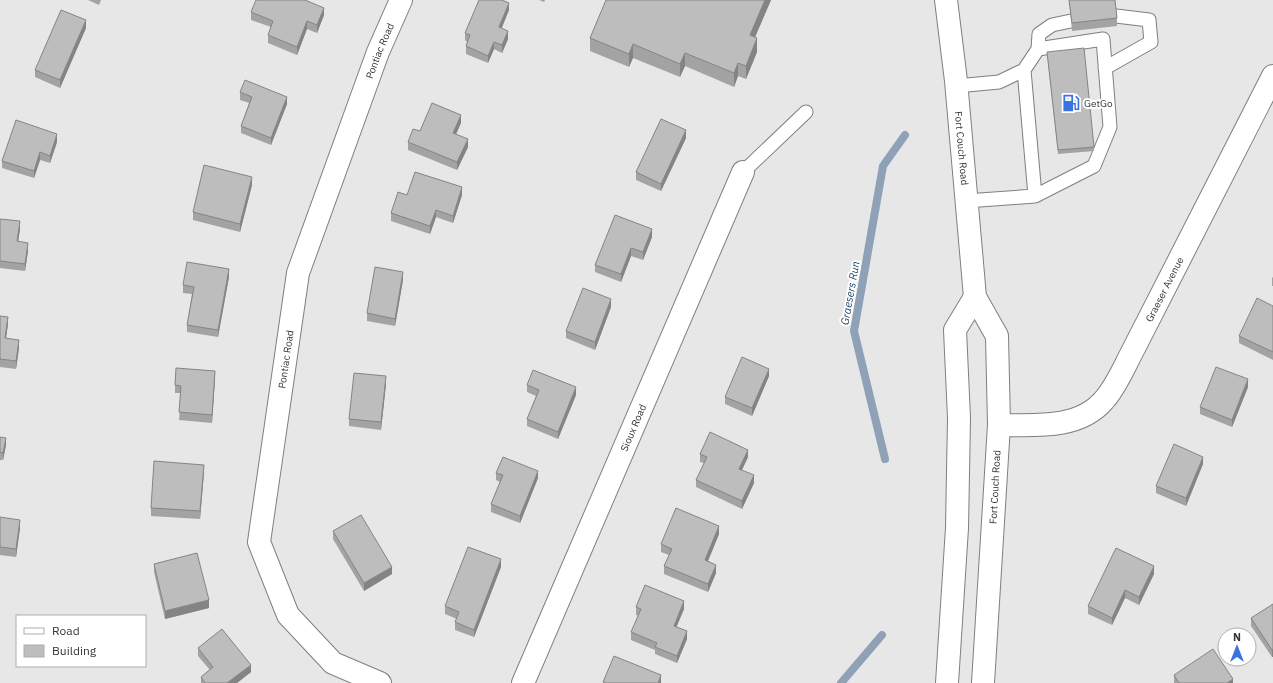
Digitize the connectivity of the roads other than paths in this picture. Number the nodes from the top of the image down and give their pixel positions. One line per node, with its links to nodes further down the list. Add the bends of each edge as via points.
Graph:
1 (401, 0): 16 (street, Pontiac Road, via 378,52 298,273 259,542 288,615 333,663)
2 (946, 0): 9 (street, Fort Couch Road)
3 (1116, 16): 6 (lane, via 1149,20 1151,42)
4 (1071, 21): 5 (lane, via 1052,25 1039,34)
5 (1038, 49): 6 (lane, via 1103,39); 7 (lane)
6 (1106, 68): 12 (lane, via 1110,127 1094,166)
7 (1024, 70): 9 (lane, via 999,82); 12 (lane)
8 (1273, 76): 15 (street, Graeser Avenue, via 1128,360 1104,400 1080,417 1059,424)
9 (956, 86): 13 (street, Fort Couch Road)
10 (806, 112): 11 (lane)
11 (743, 172): 17 (street, Sioux Road)
12 (1035, 196): 13 (lane)
13 (966, 201): 14 (street, Fort Couch Road)
14 (975, 297): 15 (street, Fort Couch Road, via 997,336); 18 (street, via 955,330 959,418 957,528)
15 (999, 425): 19 (street, Fort Couch Road)
16 (380, 683)
17 (523, 683)
18 (947, 683)
19 (983, 683)

